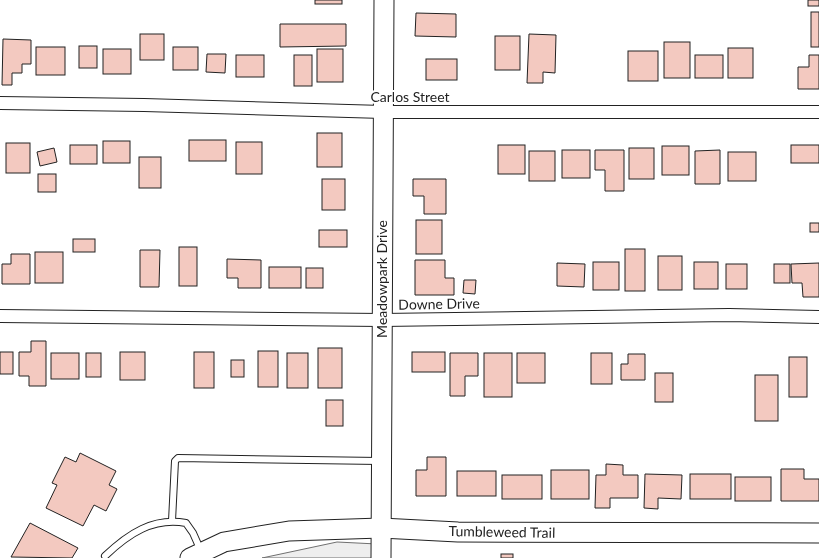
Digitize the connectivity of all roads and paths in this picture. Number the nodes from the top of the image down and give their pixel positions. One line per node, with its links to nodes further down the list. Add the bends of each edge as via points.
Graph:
1 (384, 0): 3 (street, Meadowpark Drive)
2 (0, 104): 3 (street, Carlos Street)
3 (383, 112): 4 (street, Carlos Street); 7 (street, Meadowpark Drive)
4 (819, 112)
5 (0, 316): 7 (street, Downe Drive)
6 (819, 317): 7 (street, Downe Drive)
7 (382, 320): 8 (street, Meadowpark Drive)
8 (382, 462): 9 (lane, via 178,458 175,461); 10 (street, Meadowpark Drive)
9 (172, 521): 12 (lane, via 186,523 193,533); 13 (lane, via 145,526 123,539)
10 (381, 528): 11 (street, Tumbleweed Trail, via 468,532); 12 (street, Tumbleweed Trail, via 289,531 224,542); 14 (street, Meadowpark Drive)
11 (819, 533)
12 (196, 555)
13 (106, 556)
14 (381, 558)

